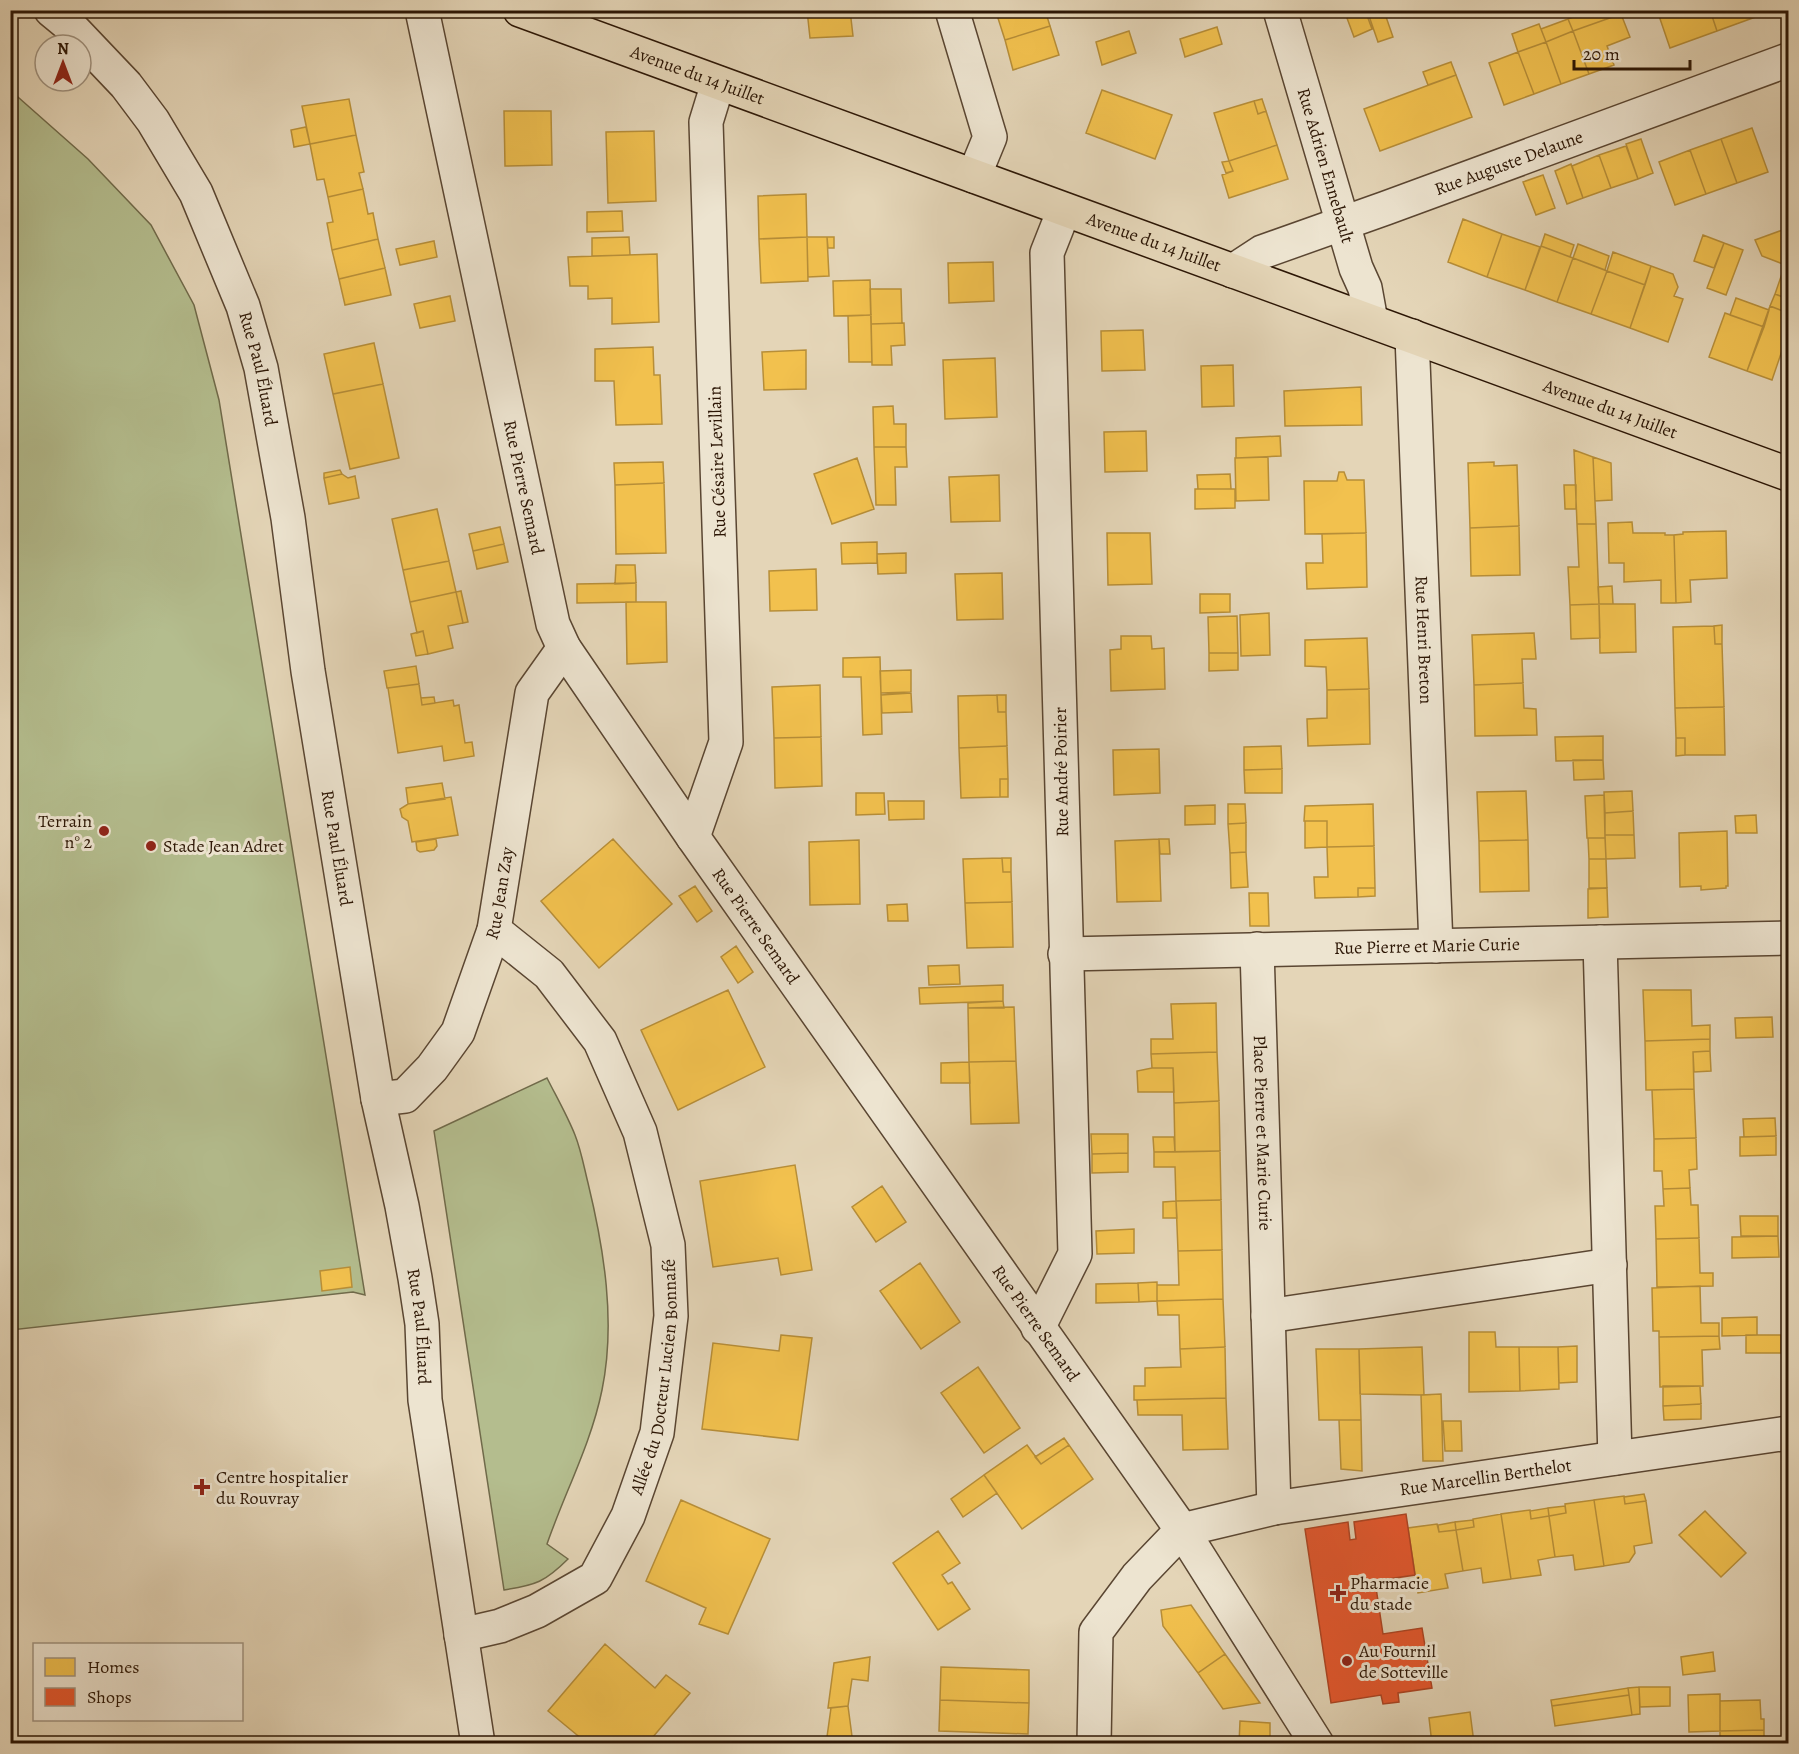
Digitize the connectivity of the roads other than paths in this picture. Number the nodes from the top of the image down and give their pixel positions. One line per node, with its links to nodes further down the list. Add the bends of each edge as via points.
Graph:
1 (51, 10): 23 (street, Rue Paul Éluard, via 126,85 153,120 200,202 243,306 273,428)
2 (422, 10): 15 (street, Rue Pierre Semard, via 553,624)
3 (520, 10): 7 (main road, Avenue du 14 Juillet)
4 (952, 10): 8 (street, via 990,137)
5 (1285, 12): 10 (street, Rue Adrien Ennebault)
6 (1788, 60): 10 (street, Rue Auguste Delaune)
7 (718, 83): 8 (main road, Avenue du 14 Juillet); 16 (street, Rue Césaire Levillain, via 706,122 726,742)
8 (974, 176): 9 (main road, Avenue du 14 Juillet)
9 (1064, 210): 11 (main road, Avenue du 14 Juillet); 22 (street, Rue André Poirier, via 1047,253)
10 (1344, 223): 11 (street, Rue Auguste Delaune, via 1262,252); 12 (street, Rue Adrien Ennebault)
11 (1233, 271): 12 (main road, Avenue du 14 Juillet)
12 (1371, 321): 13 (main road, Avenue du 14 Juillet)
13 (1412, 336): 14 (main road, Avenue du 14 Juillet); 20 (street, Rue Henri Breton)
14 (1788, 474)
15 (564, 648): 16 (street, Rue Pierre Semard); 17 (street, Rue Jean Zay, via 532,693)
16 (693, 837): 26 (street, Rue Pierre Semard)
17 (494, 930): 23 (street, Rue Jean Zay, via 458,1032 405,1096); 31 (street, Allée du Docteur Lucien Bonnafé, via 549,974 600,1041 640,1132 668,1245 671,1316 657,1433 628,1516 595,1578 537,1611 500,1626)
18 (1788, 938): 19 (street, Rue Pierre et Marie Curie)
19 (1600, 942): 20 (street, Rue Pierre et Marie Curie); 24 (street)
20 (1436, 946): 21 (street, Rue Pierre et Marie Curie)
21 (1257, 949): 22 (street, Rue Pierre et Marie Curie); 25 (street, Place Pierre et Marie Curie)
22 (1065, 954): 26 (street, Rue André Poirier, via 1075,1254)
23 (378, 1100): 31 (street, Rue Paul Éluard, via 415,1278 422,1324 425,1400)
24 (1610, 1265): 25 (street); 28 (street)
25 (1268, 1316): 29 (street, Place Pierre et Marie Curie)
26 (1038, 1328): 30 (street, Rue Pierre Semard)
27 (1788, 1433): 28 (street, Rue Marcellin Berthelot)
28 (1615, 1458): 29 (street, Rue Marcellin Berthelot)
29 (1274, 1508): 30 (street, Rue Marcellin Berthelot)
30 (1182, 1530): 33 (street, via 1137,1577 1096,1632); 34 (street, Rue Pierre Semard)
31 (461, 1635): 32 (street, Rue Paul Éluard)
32 (478, 1743)
33 (1094, 1743)
34 (1317, 1743)

